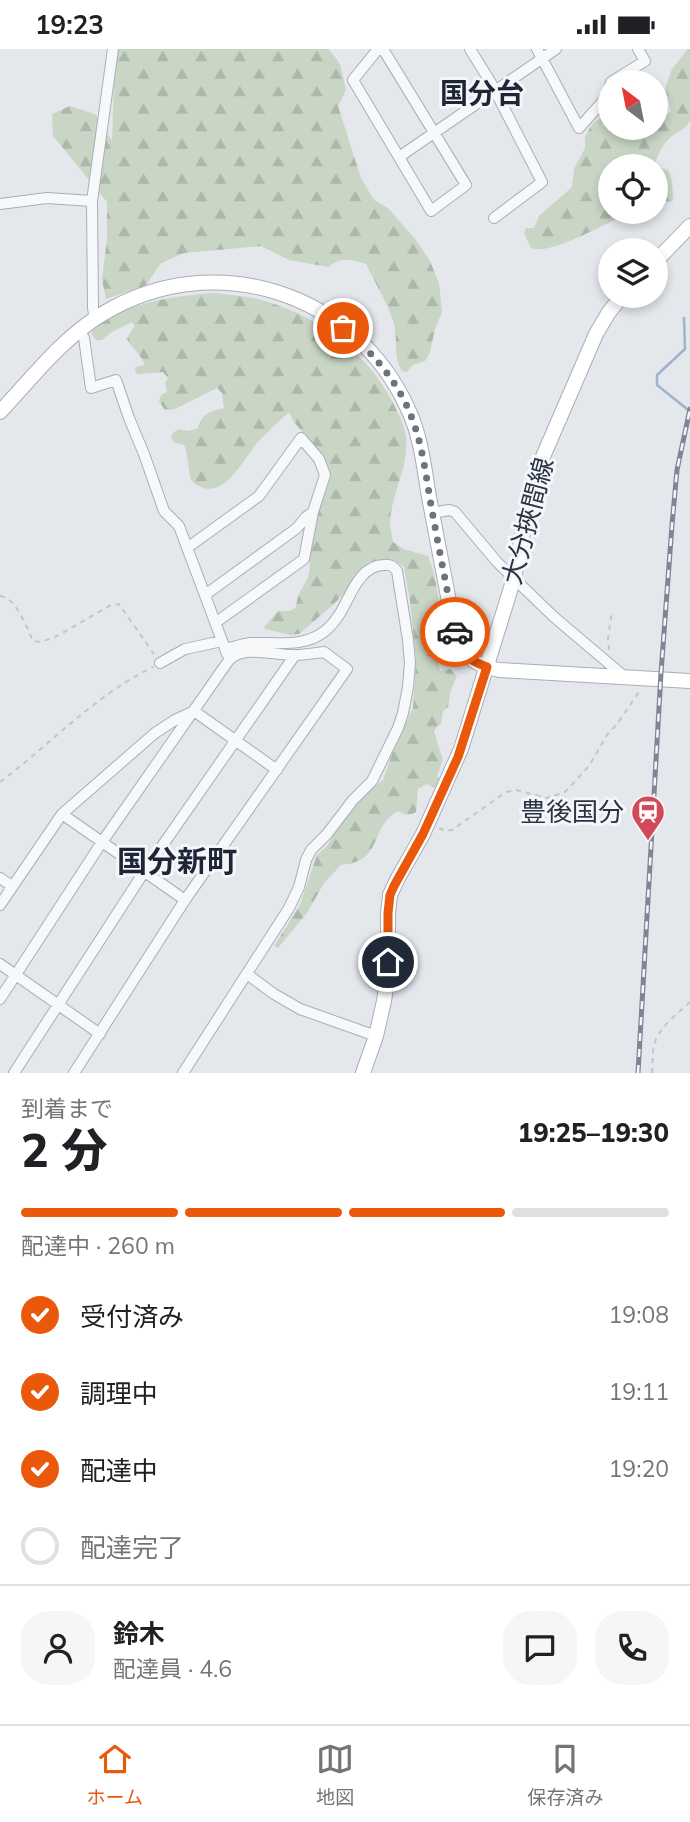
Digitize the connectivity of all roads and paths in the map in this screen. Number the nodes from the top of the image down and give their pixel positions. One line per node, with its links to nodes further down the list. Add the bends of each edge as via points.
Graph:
1 (113, 49): 12 (street)
2 (381, 49): 10 (street); 11 (street, via 353,80)
3 (470, 49): 8 (street)
4 (556, 49): 6 (street)
5 (638, 49): 7 (street, via 645,61)
6 (540, 54): 8 (street); 9 (street, via 579,128)
7 (631, 70)
8 (495, 91): 10 (street); 14 (street, via 542,182)
9 (598, 107)
10 (434, 133): 11 (street); 11 (street, via 466,185 431,211)
11 (399, 157)
12 (92, 201): 13 (street, via 47,198); 18 (street)
13 (0, 204)
14 (494, 218)
15 (690, 226): 16 (street)
16 (668, 249)
17 (612, 308): 24 (street, 大分挾間線, via 596,334 542,459)
18 (95, 319): 19 (street); 22 (street, via 140,295 199,282 260,287 316,309 360,343 398,390 416,431)
19 (79, 331): 20 (street); 23 (street, via 91,388 116,380 164,511 179,526)
20 (0, 412)
21 (313, 512): 23 (street, via 325,475 319,459 301,438 259,496); 25 (street); 28 (street, via 304,559)
22 (432, 513): 24 (street, via 455,512); 33 (street, via 457,643 467,657)
23 (187, 548): 25 (street)
24 (514, 578): 31 (street); 33 (street, 大分挾間線)
25 (205, 595): 28 (street)
26 (0, 596): 32 (path, via 18,610 37,643 119,604)
27 (612, 611): 31 (path)
28 (215, 623): 29 (street)
29 (225, 650): 30 (street); 32 (street, via 185,649); 37 (street); 50 (street, via 249,643 313,639 333,622 371,567 387,565 398,574 410,663 401,720 372,781 310,850 294,899)
30 (295, 655): 38 (street); 39 (street, via 324,652 347,669)
31 (606, 661): 34 (street)
32 (160, 663): 40 (path, via 119,687)
33 (487, 667): 34 (street); 42 (street, 大分挾間線, via 461,749)
34 (626, 678): 35 (street)
35 (690, 681)
36 (643, 685): 42 (path, via 591,763 565,792 547,798 506,792 449,831)
37 (194, 711): 38 (street); 41 (street, via 155,733); 43 (street)
38 (235, 741): 39 (street); 44 (street)
39 (277, 770): 47 (street)
40 (0, 782)
41 (62, 814): 43 (street); 46 (street)
42 (428, 822): 56 (street, 大分挾間線, via 390,895 386,989)
43 (102, 842): 44 (street); 51 (street)
44 (144, 871): 47 (street); 54 (street)
45 (0, 878): 46 (street)
46 (12, 886): 48 (street)
47 (185, 900): 55 (street)
48 (0, 905)
49 (0, 964): 51 (street)
50 (247, 974): 56 (street, via 300,1009); 59 (street)
51 (16, 975): 52 (street); 54 (street)
52 (0, 999)
53 (690, 1002): 61 (path, via 659,1034)
54 (58, 1005): 55 (street); 57 (street)
55 (100, 1034): 58 (street)
56 (376, 1036): 60 (street, 大分挾間線)
57 (14, 1073)
58 (74, 1073)
59 (183, 1073)
60 (363, 1073)
61 (652, 1073)

